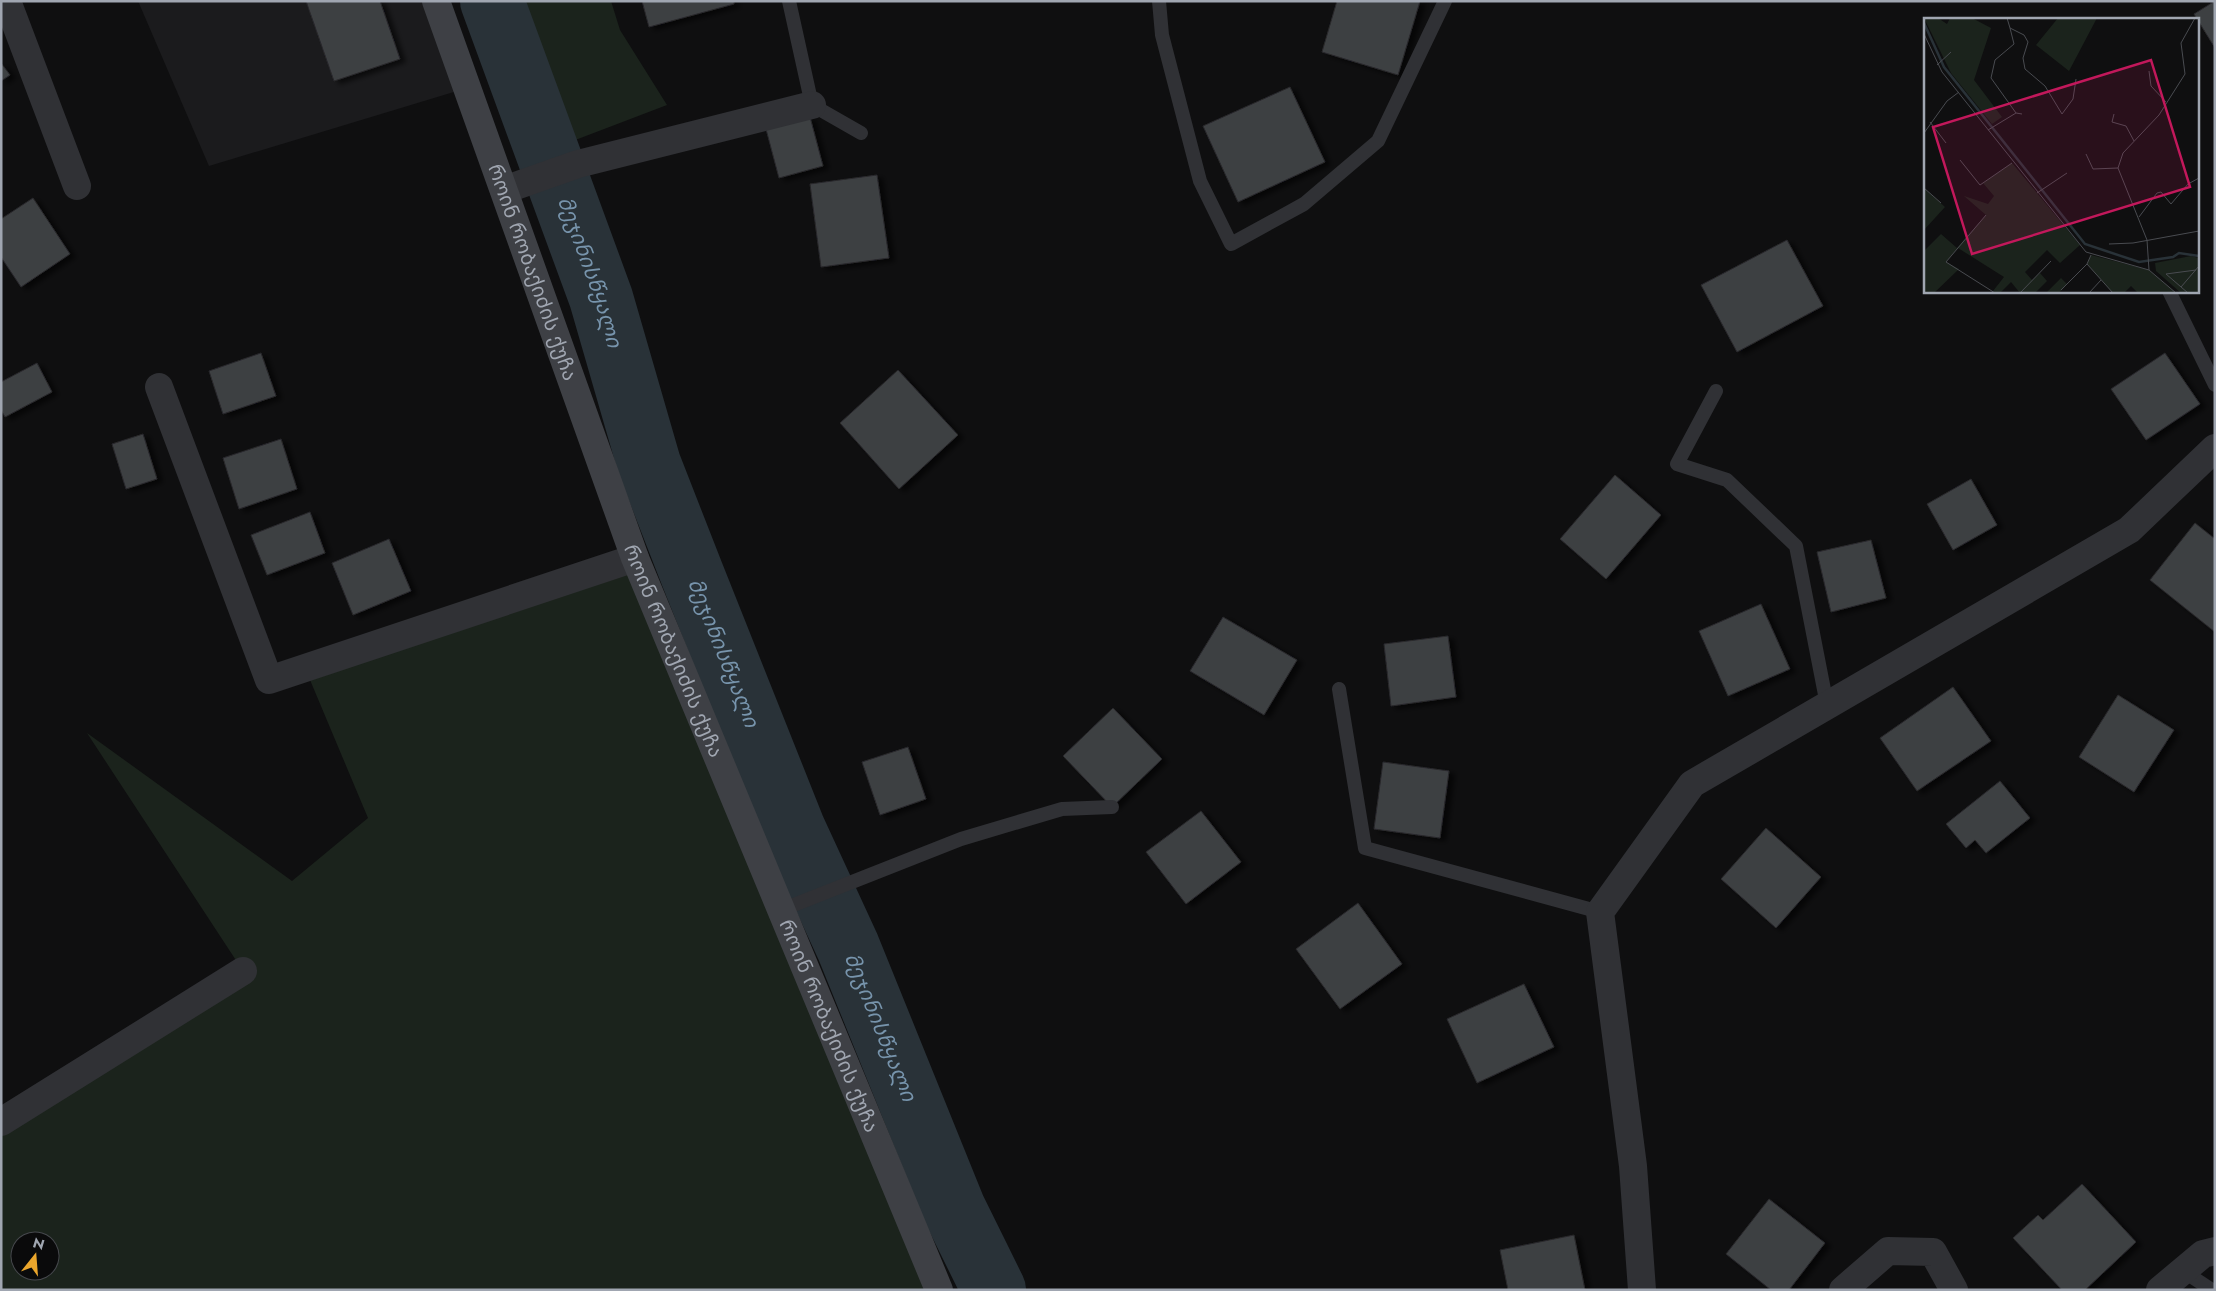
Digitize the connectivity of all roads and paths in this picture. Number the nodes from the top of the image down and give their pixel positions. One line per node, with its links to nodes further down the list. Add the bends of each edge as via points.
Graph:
1 (7, 1): 8 (street)
2 (436, 1): 9 (street, როინ რობაქიძის ქუჩა)
3 (789, 1): 6 (lane)
4 (1158, 1): 5 (lane, via 1162,35 1200,181 1232,244 1304,204 1378,141)
5 (1445, 1)
6 (812, 104): 7 (lane); 9 (street, via 578,164)
7 (861, 133)
8 (77, 186)
9 (514, 187): 15 (street, როინ რობაქიძის ქუჩა)
10 (2169, 292): 11 (lane)
11 (2215, 385)
12 (159, 387): 15 (street, via 269,680)
13 (1716, 391): 17 (lane, via 1677,464 1727,480 1796,546)
14 (2215, 448): 17 (street, via 2129,530)
15 (635, 558): 19 (street, როინ რობაქიძის ქუჩა)
16 (1339, 689): 20 (lane, via 1365,848)
17 (1827, 705): 20 (street, via 1692,784)
18 (1112, 807): 19 (lane, via 1062,809 961,839)
19 (792, 906): 25 (street, როინ რობაქიძის ქუჩა)
20 (1600, 912): 26 (street, via 1633,1166)
21 (243, 971): 22 (street)
22 (1, 1122)
23 (2215, 1251): 24 (street, via 2203,1254)
24 (2184, 1271): 29 (street); 30 (lane)
25 (939, 1290)
26 (1642, 1290)
27 (1842, 1290): 28 (street, via 1888,1251 1933,1252)
28 (1954, 1290)
29 (2160, 1290)
30 (2212, 1290)

